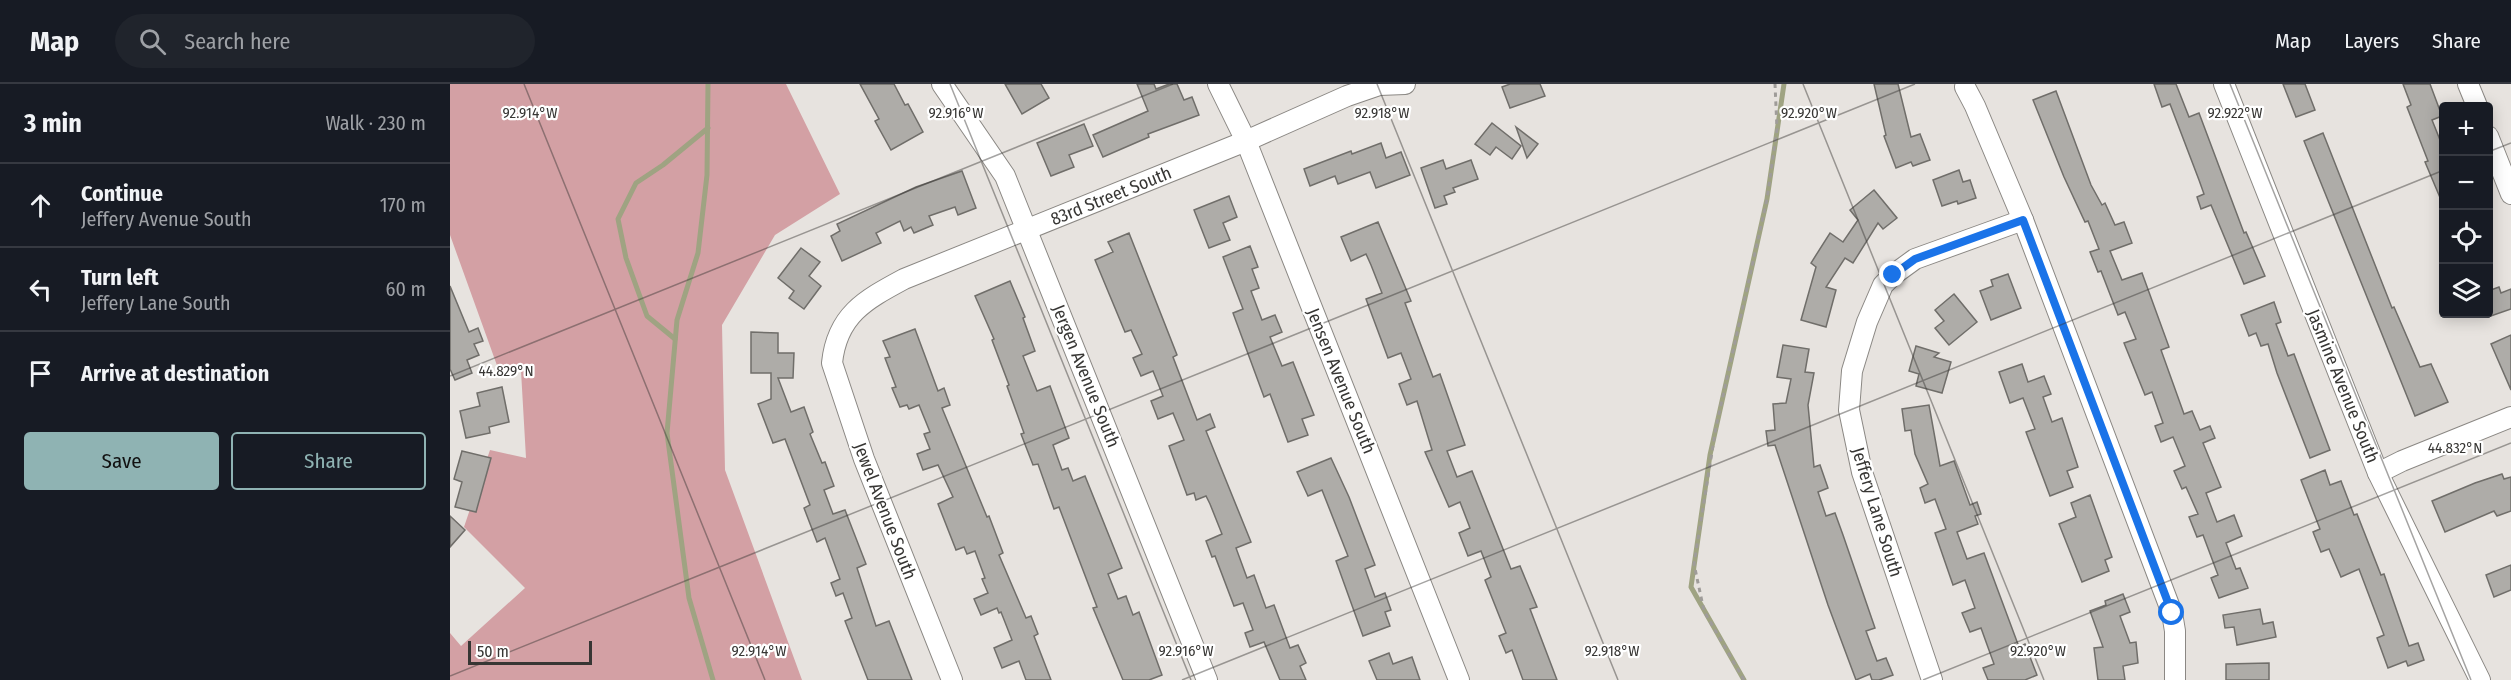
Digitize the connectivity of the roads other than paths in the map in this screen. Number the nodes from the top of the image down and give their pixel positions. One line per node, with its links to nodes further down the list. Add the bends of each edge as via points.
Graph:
1 (942, 84): 12 (street, Jergen Avenue South, via 1005,176)
2 (1218, 84): 8 (street, Jensen Avenue South)
3 (2224, 84): 15 (street, Jasmine Avenue South)
4 (2468, 84): 7 (street)
5 (1410, 85): 8 (street, 83rd Street South, via 1379,85)
6 (1965, 87): 11 (street)
7 (2475, 102)
8 (1246, 141): 12 (street, 83rd Street South); 18 (street, Jensen Avenue South)
9 (2493, 149): 10 (street)
10 (2511, 194)
11 (2023, 220): 19 (street, Jeffery Lane South, via 1915,259 1893,275 1883,285 1867,322 1852,371 1849,410 1862,472); 20 (street, via 2172,613)
12 (1028, 229): 13 (street, 83rd Street South, via 904,279 864,300 843,324); 17 (street, Jergen Avenue South)
13 (837, 339): 16 (street, Jewel Avenue South, via 832,363 864,459)
14 (2511, 417): 15 (street)
15 (2378, 473): 21 (street, Jasmine Avenue South)
16 (952, 680)
17 (1208, 680)
18 (1459, 680)
19 (1932, 680)
20 (2175, 680)
21 (2480, 680)

